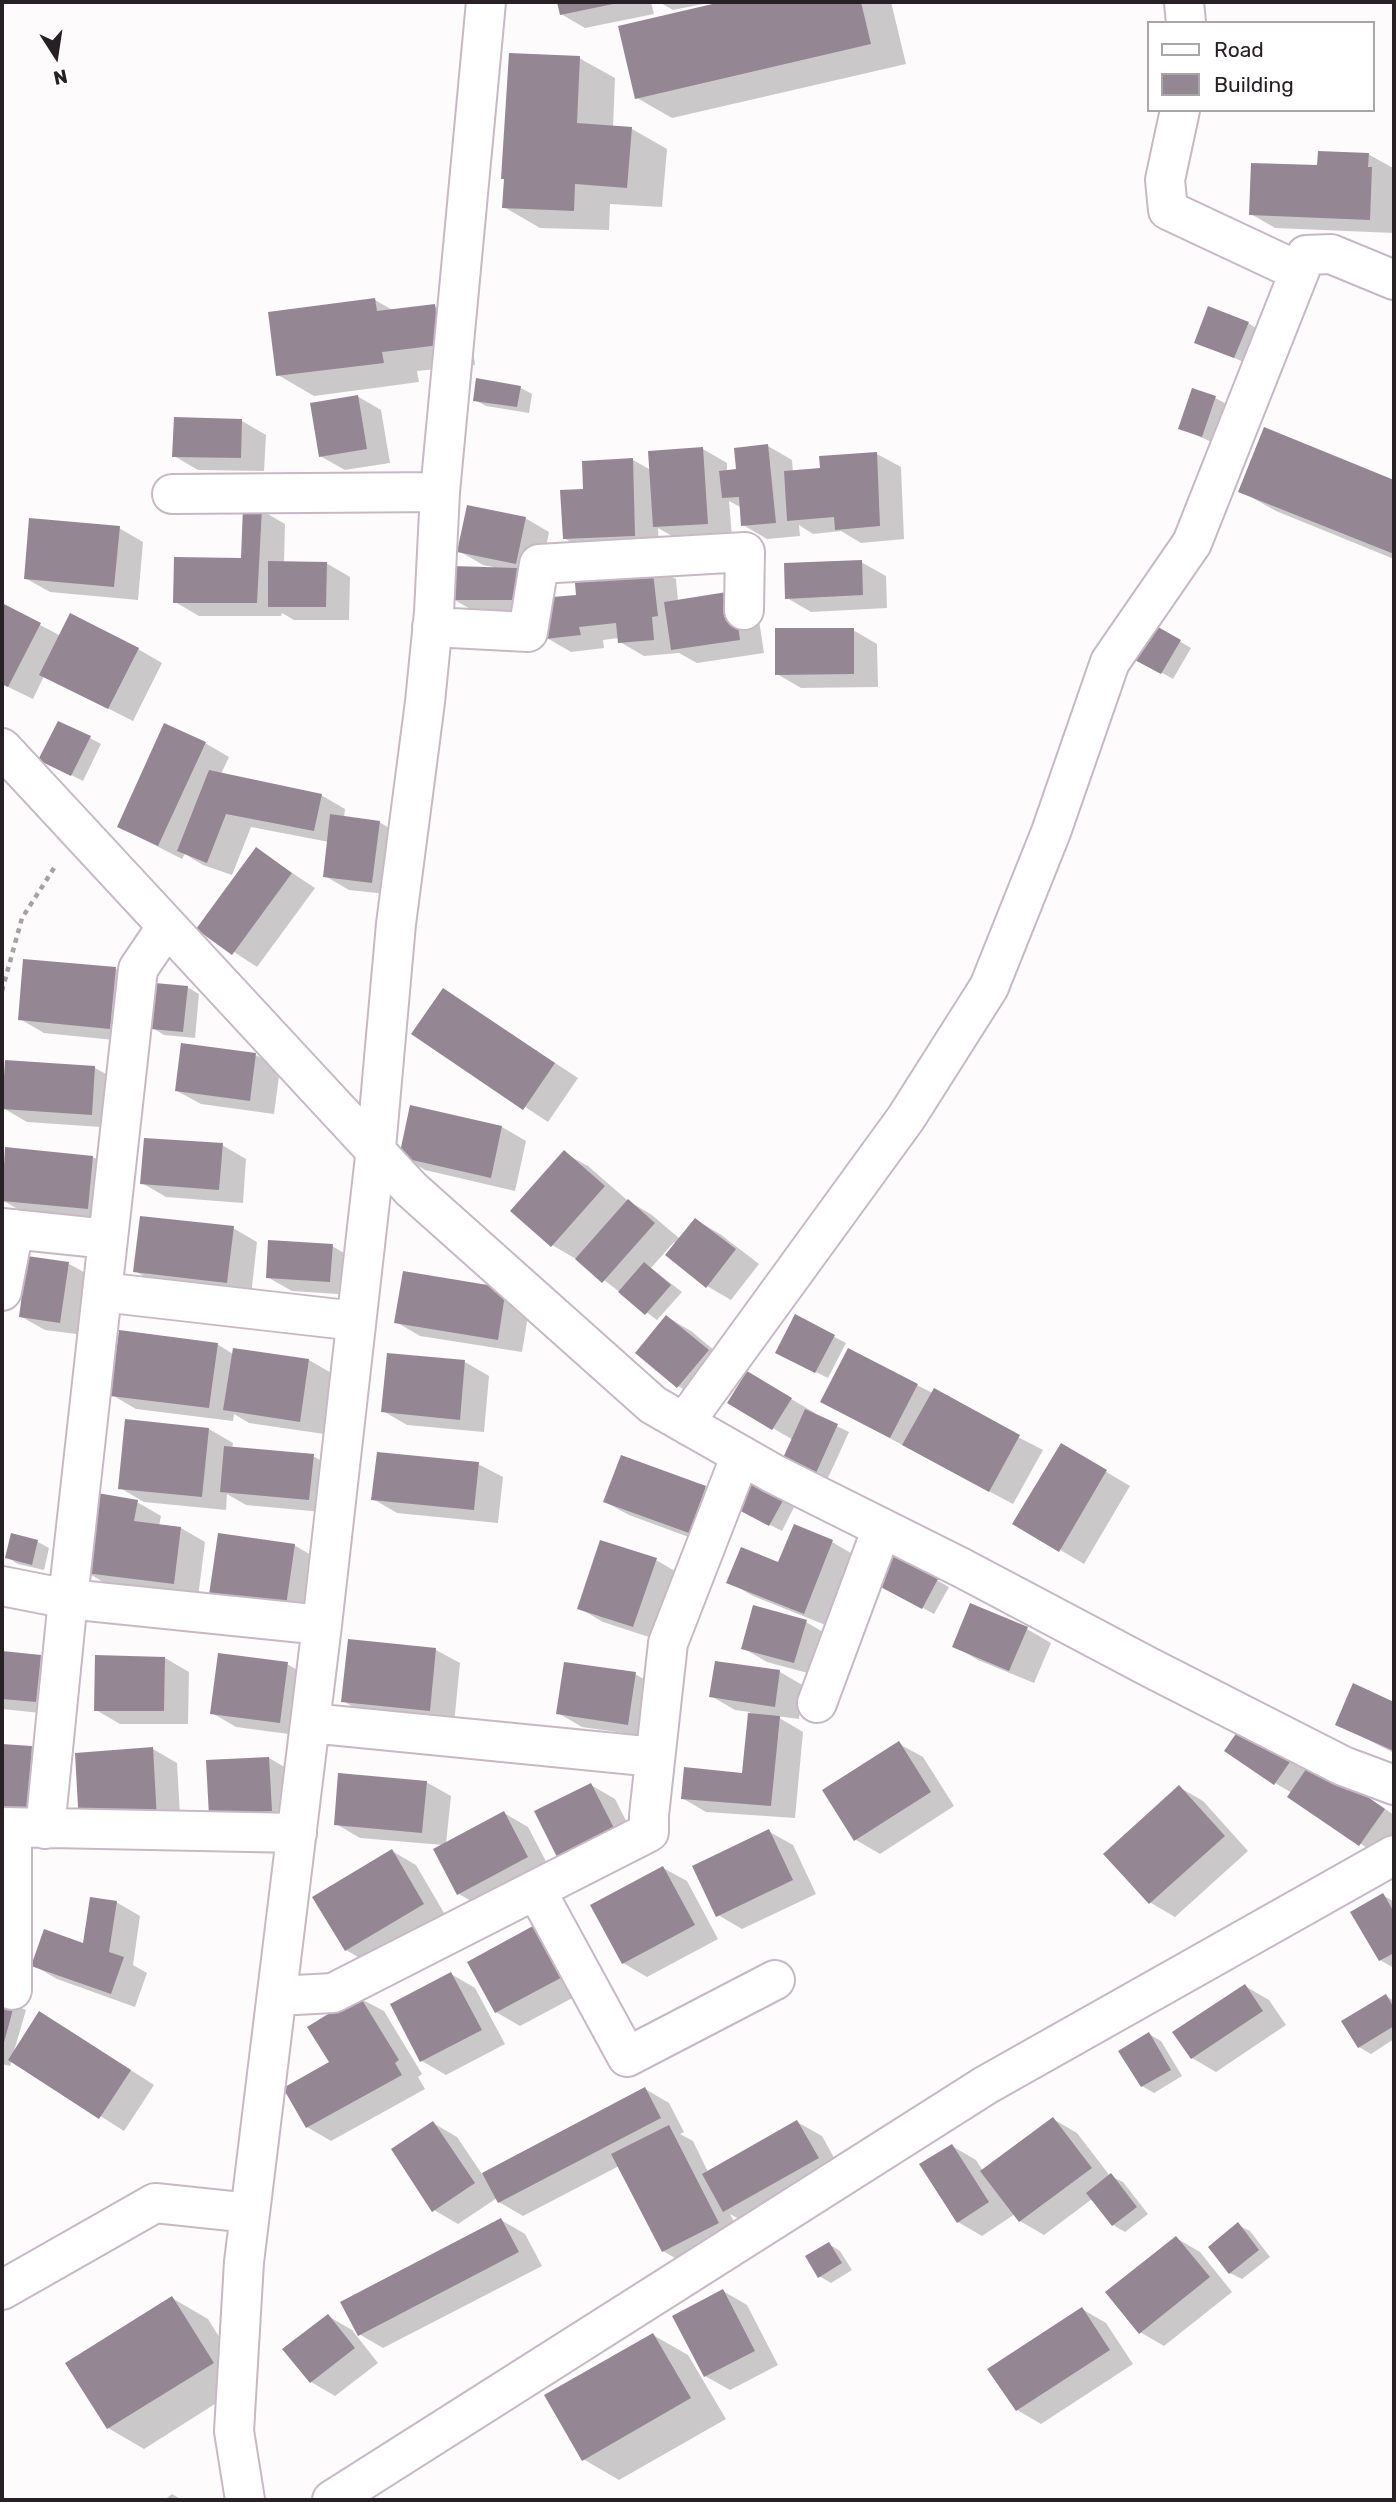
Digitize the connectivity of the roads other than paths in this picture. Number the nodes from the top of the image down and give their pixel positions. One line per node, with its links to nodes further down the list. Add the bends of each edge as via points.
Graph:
1 (486, 2): 7 (street)
2 (1184, 2): 3 (street)
3 (1186, 21)
4 (1180, 112): 5 (street, via 1165,180 1168,210)
5 (1298, 271): 6 (street, via 1306,255 1331,254); 19 (street, via 1192,543 1110,662 1051,832 989,987 906,1118 695,1408)
6 (1394, 279)
7 (440, 492): 8 (street); 10 (street)
8 (172, 494)
9 (744, 610): 10 (street, via 745,552 539,564 528,632)
10 (432, 627): 13 (street, via 396,924)
11 (2, 748): 12 (street)
12 (167, 926): 13 (street); 15 (street, via 138,969)
13 (376, 1148): 18 (street); 19 (street, via 411,1189 653,1405)
14 (8, 1229): 15 (street); 16 (street)
15 (108, 1239): 17 (street)
16 (2, 1291)
17 (102, 1292): 18 (street); 23 (street)
18 (356, 1321): 24 (street)
19 (689, 1426): 20 (street)
20 (741, 1455): 21 (street); 27 (street, via 668,1643)
21 (882, 1528): 25 (street); 28 (street, via 1331,1760)
22 (2, 1586): 23 (street)
23 (68, 1599): 24 (street); 29 (street)
24 (322, 1625): 26 (street)
25 (817, 1703)
26 (310, 1723): 27 (street); 30 (street)
27 (655, 1757): 32 (street, via 649,1832)
28 (1394, 1785)
29 (19, 1828): 30 (street); 34 (street)
30 (297, 1833): 35 (street)
31 (1394, 1854): 39 (street, via 986,2085)
32 (536, 1890): 33 (street, via 626,2057); 35 (street, via 332,1993)
33 (775, 1980)
34 (12, 1990)
35 (277, 1996): 36 (street)
36 (250, 2214): 37 (street, via 155,2203); 38 (street, via 234,2431)
37 (2, 2290)
38 (245, 2500)
39 (332, 2500)

